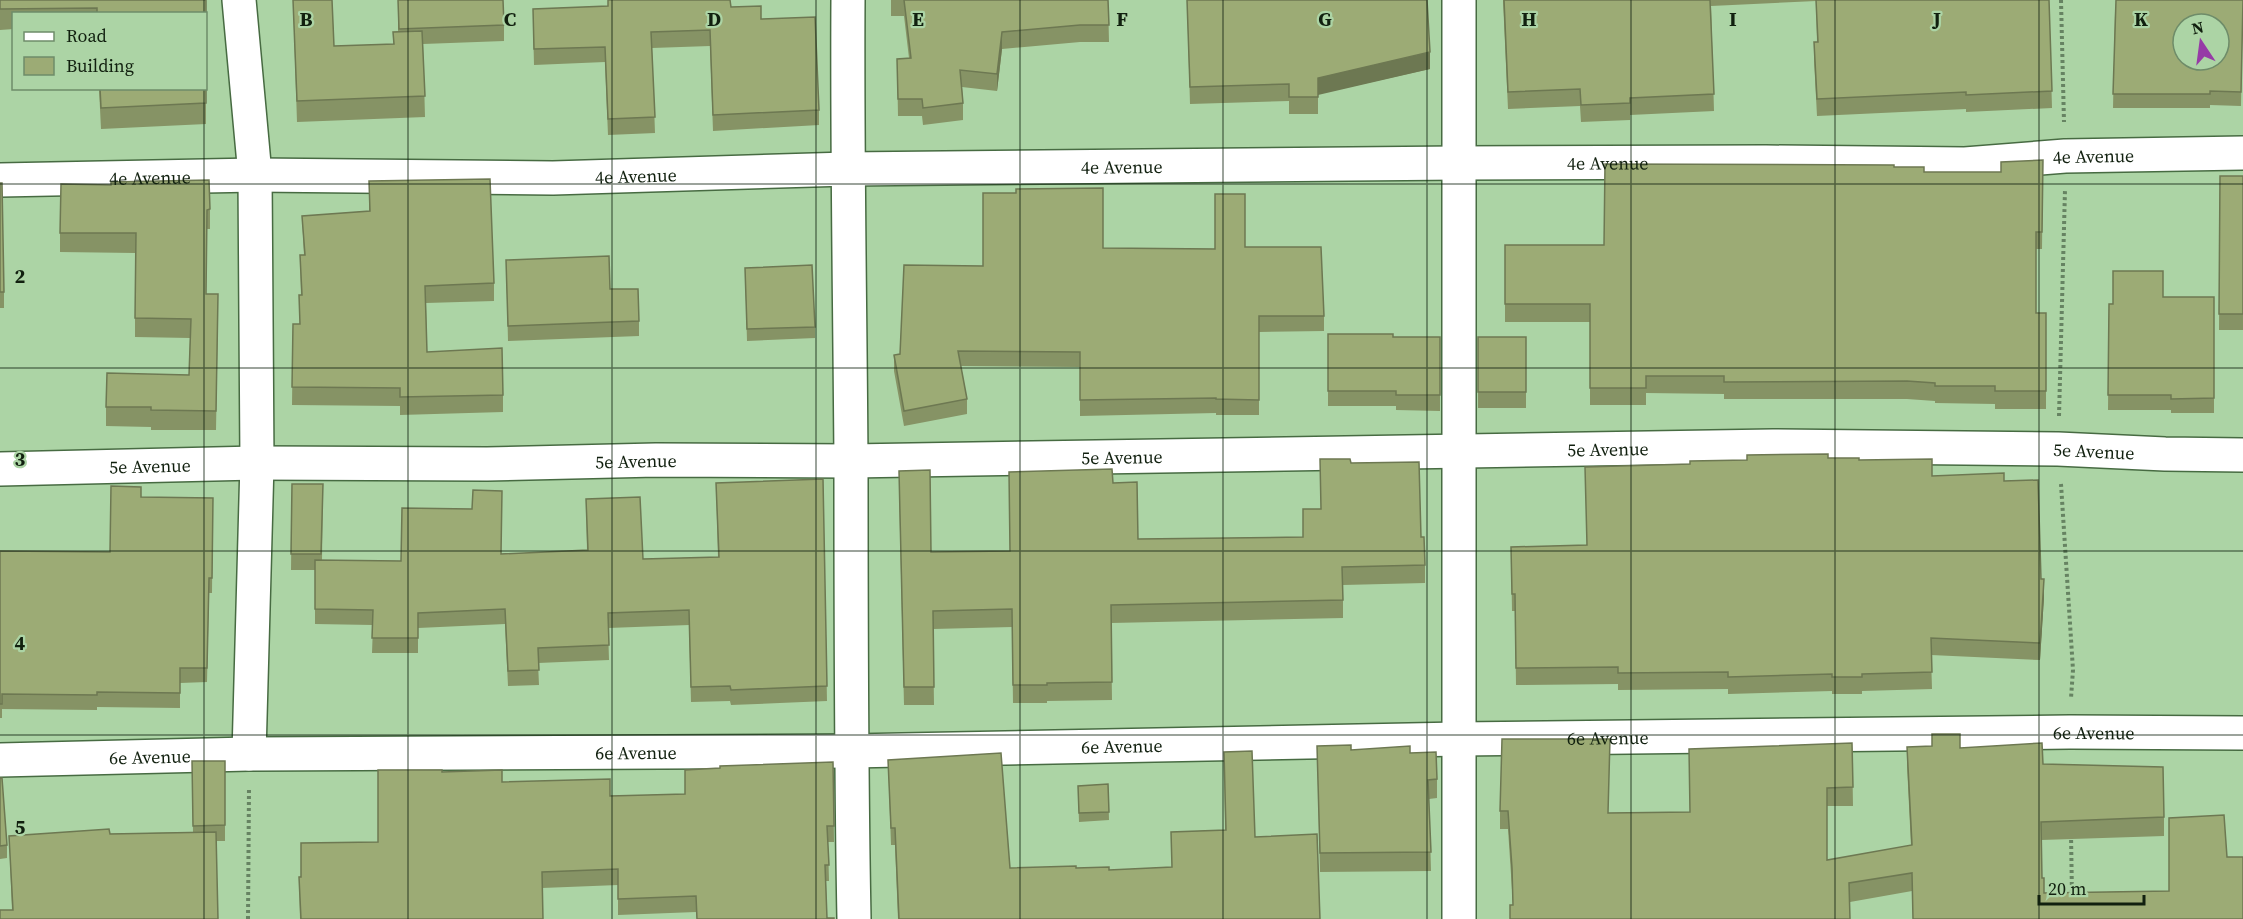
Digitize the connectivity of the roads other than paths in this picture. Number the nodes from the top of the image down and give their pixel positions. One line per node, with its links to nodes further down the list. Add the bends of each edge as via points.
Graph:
1 (239, 0): 7 (street)
2 (848, 0): 6 (street)
3 (1459, 0): 5 (street)
4 (2243, 153): 5 (street, 4e Avenue, via 2065,156 1965,164)
5 (1458, 163): 6 (street, 4e Avenue); 9 (street)
6 (846, 169): 7 (street, 4e Avenue, via 553,178); 11 (street)
7 (255, 175): 8 (street, 4e Avenue); 12 (street)
8 (0, 180)
9 (1460, 449): 10 (street, 5e Avenue, via 1773,446); 11 (street, 5e Avenue); 15 (street)
10 (2243, 455)
11 (851, 461): 12 (street, 5e Avenue); 16 (street)
12 (256, 464): 13 (street, 5e Avenue); 17 (street)
13 (0, 469)
14 (2243, 733): 15 (street, 6e Avenue)
15 (1459, 739): 16 (street, 6e Avenue); 20 (street)
16 (850, 751): 17 (street, 6e Avenue); 19 (street)
17 (249, 754): 18 (street, 6e Avenue)
18 (0, 760)
19 (855, 919)
20 (1459, 919)

